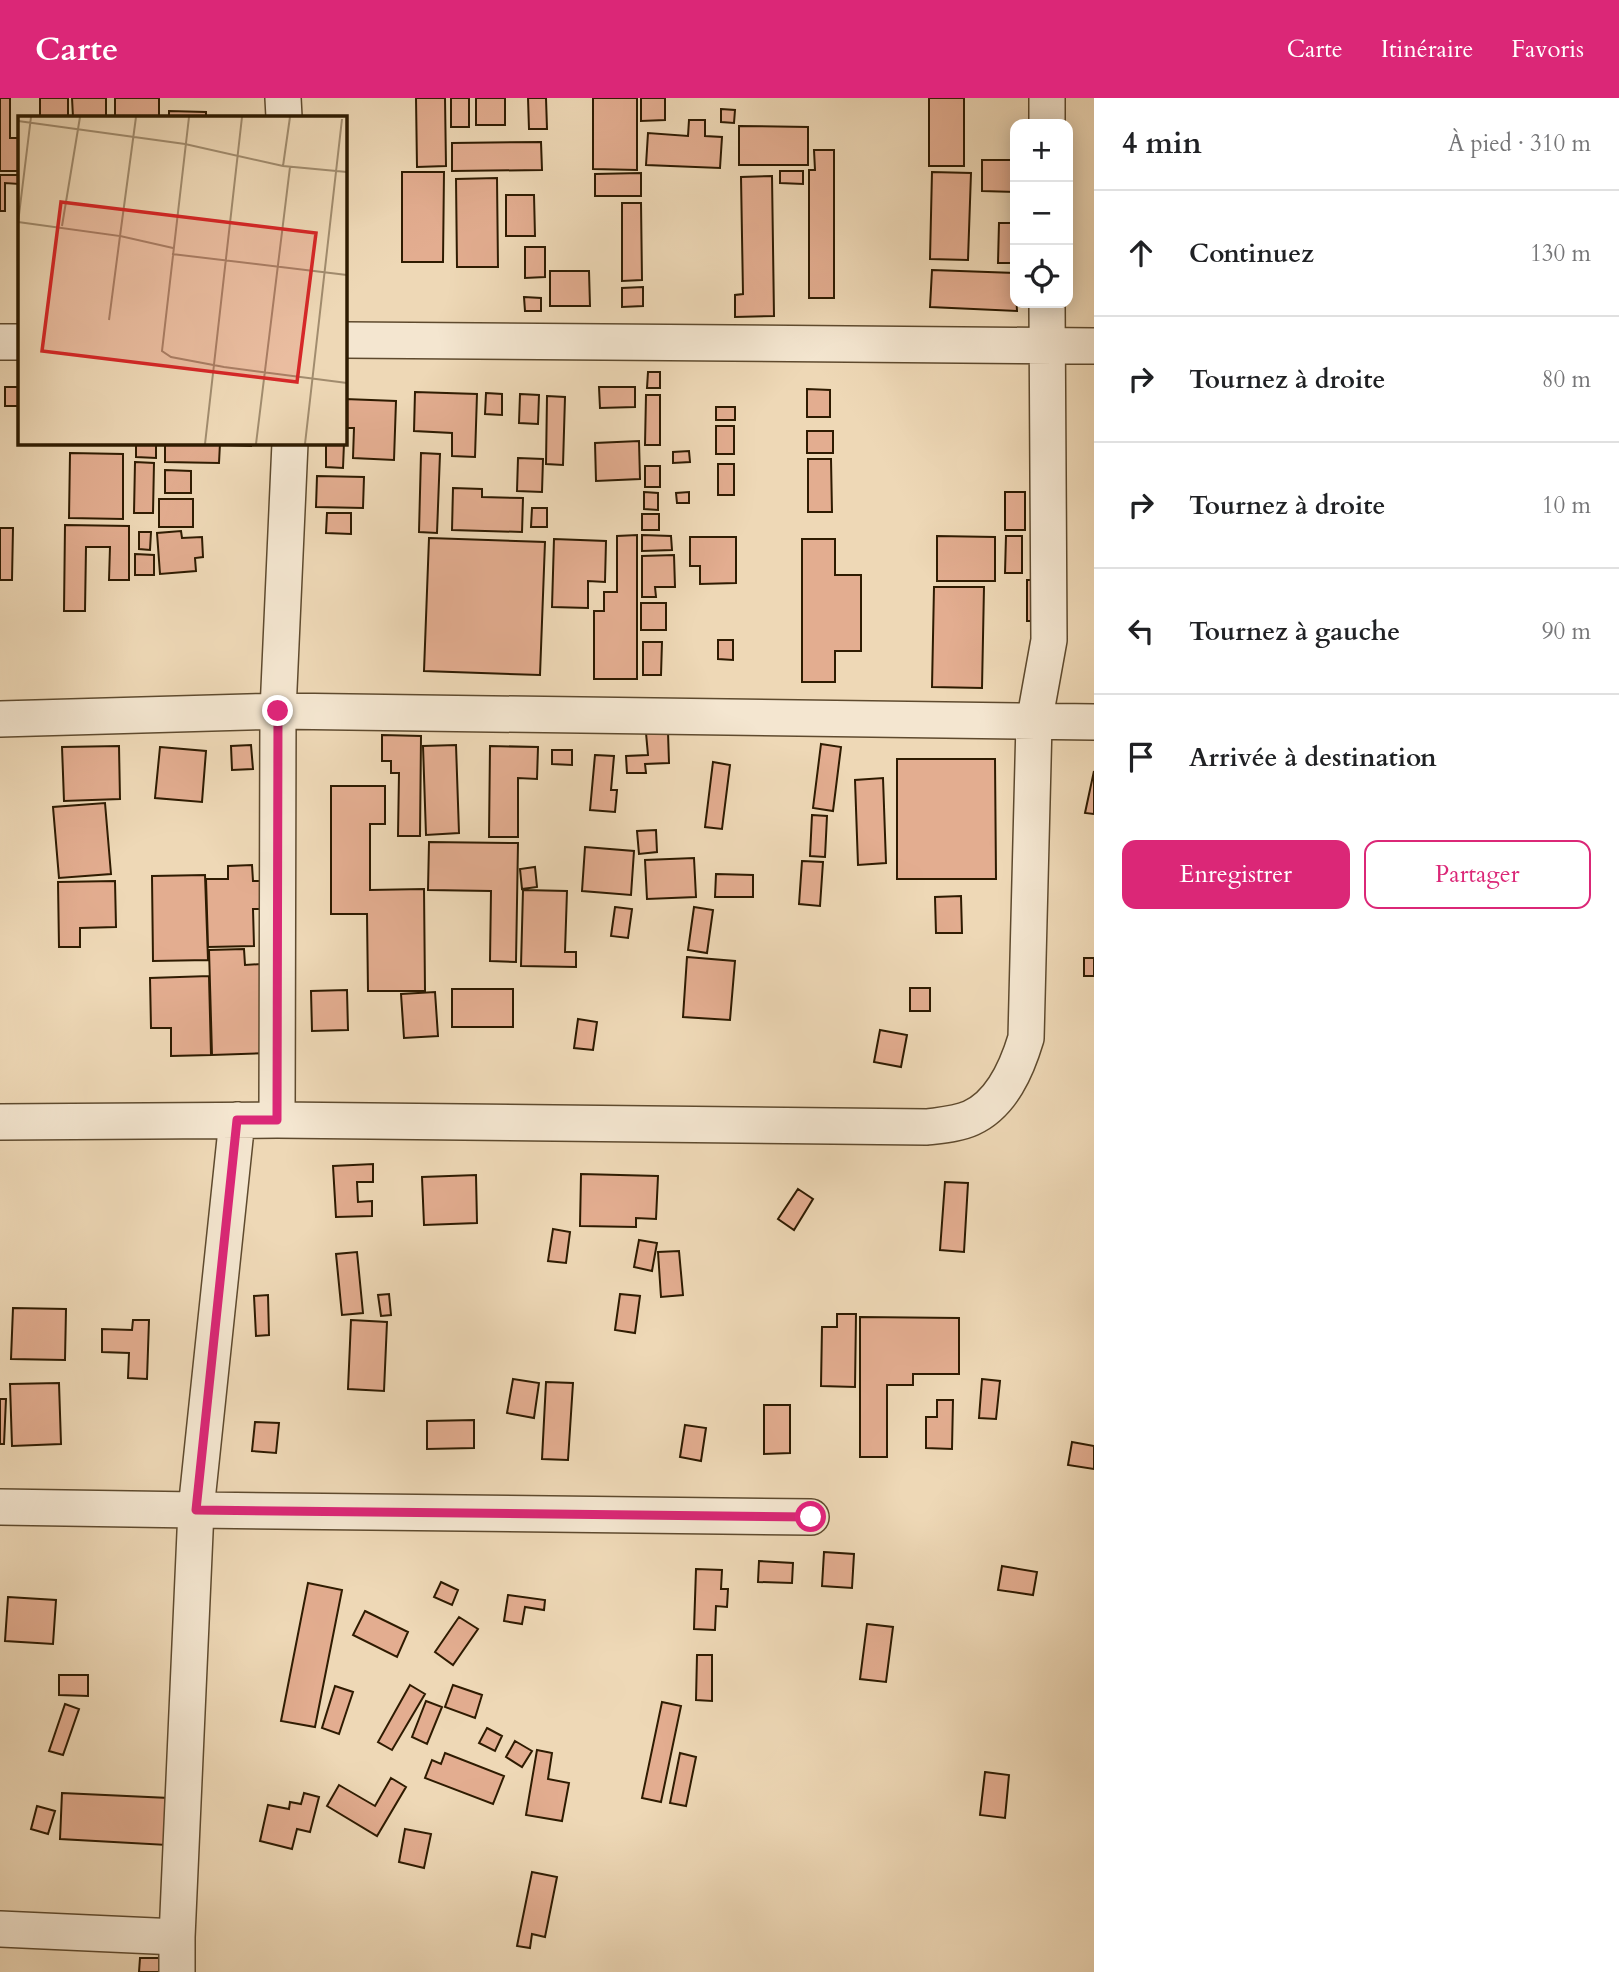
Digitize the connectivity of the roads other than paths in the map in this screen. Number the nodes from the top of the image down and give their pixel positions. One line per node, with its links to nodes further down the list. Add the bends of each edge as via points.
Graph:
1 (283, 98): 3 (street)
2 (1047, 98): 4 (street)
3 (284, 116)
4 (1047, 119)
5 (1047, 308): 10 (street)
6 (346, 340): 10 (street)
7 (0, 342): 8 (street)
8 (18, 342)
9 (1094, 346): 10 (street)
10 (1047, 347): 15 (street, via 1049,640)
11 (290, 444): 12 (street)
12 (278, 711): 13 (street); 15 (street); 17 (street)
13 (0, 719)
14 (1094, 722): 15 (street)
15 (1034, 723): 17 (street, via 1026,1038 1005,1087 972,1118 928,1127)
16 (237, 1120): 17 (street); 18 (street); 20 (street)
17 (277, 1120)
18 (0, 1122)
19 (0, 1507): 20 (street)
20 (196, 1510): 21 (street); 23 (street)
21 (811, 1517)
22 (0, 1929): 23 (street)
23 (177, 1937): 24 (street)
24 (177, 1972)

